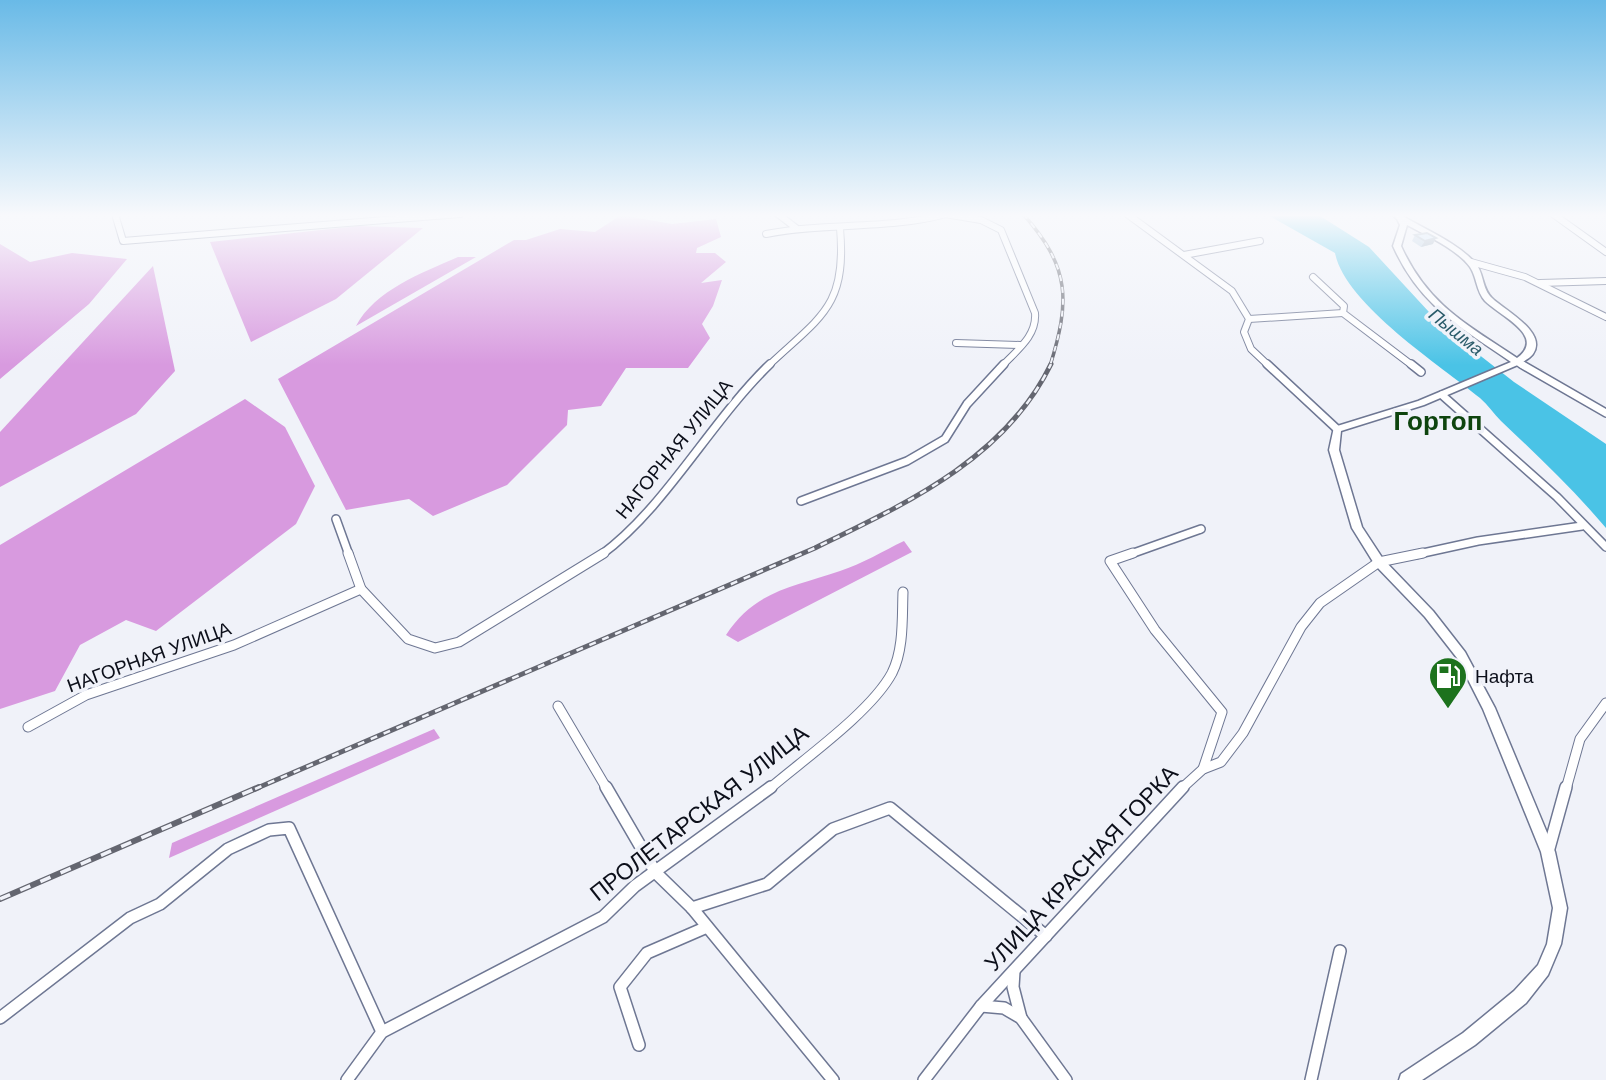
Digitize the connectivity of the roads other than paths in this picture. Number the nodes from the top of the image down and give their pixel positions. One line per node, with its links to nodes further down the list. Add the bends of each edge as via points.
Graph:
1 (843, 264): 26 (street, НАГОРНАЯ УЛИЦА, via 831,306 737,396 649,511 604,554 459,642 435,648 408,639)
2 (1015, 264): 14 (street, via 1036,325)
3 (1197, 264): 12 (street, via 1232,291)
4 (1408, 264): 15 (main road, via 1427,298)
5 (1472, 264): 15 (main road, via 1484,295 1529,334 1529,355)
6 (1479, 264): 9 (street)
7 (1313, 277): 10 (street, via 1344,306)
8 (1606, 281): 9 (street)
9 (1540, 283): 11 (street)
10 (1343, 313): 12 (street); 16 (street)
11 (1606, 317)
12 (1249, 319): 19 (street, via 1244,332 1251,349)
13 (956, 343): 14 (street)
14 (1020, 345): 20 (street, via 967,404 945,439 869,478)
15 (1517, 362): 17 (main road); 18 (street)
16 (1421, 372)
17 (1442, 394): 19 (main road); 22 (street, via 1557,497)
18 (1606, 413)
19 (1337, 429): 25 (main road, via 1334,450 1357,528)
20 (801, 501)
21 (335, 519): 26 (street, НАГОРНАЯ УЛИЦА)
22 (1582, 526): 24 (street); 25 (street, УЛИЦА КРАСНАЯ ГОРКА)
23 (1201, 529): 31 (street, via 1110,561 1155,630 1222,712)
24 (1606, 547)
25 (1379, 562): 31 (street, УЛИЦА КРАСНАЯ ГОРКА, via 1320,603 1301,628 1243,733 1222,762); 32 (main road, via 1461,655 1489,708)
26 (361, 589): 30 (street, НАГОРНАЯ УЛИЦА, via 234,645 86,695)
27 (903, 592): 33 (street, ПРОЛЕТАРСКАЯ УЛИЦА, via 900,645 892,672 876,695 756,800)
28 (1606, 703): 32 (street, via 1580,739)
29 (558, 706): 33 (street)
30 (28, 727)
31 (1203, 769): 36 (street, УЛИЦА КРАСНАЯ ГОРКА, via 1165,804)
32 (1548, 852): 49 (main road, via 1560,908 1543,970 1520,997 1469,1039)
33 (656, 873): 34 (street); 42 (street, ПРОЛЕТАРСКАЯ УЛИЦА, via 603,917)
34 (692, 908): 35 (street); 36 (street, via 767,884 833,830 890,808)
35 (707, 927): 43 (street, via 647,953 620,987); 45 (street)
36 (1046, 936): 38 (street, УЛИЦА КРАСНАЯ ГОРКА)
37 (1339, 951): 48 (street)
38 (1014, 971): 39 (street, УЛИЦА КРАСНАЯ ГОРКА); 41 (street)
39 (981, 1006): 41 (street, via 1004,1008); 46 (street, УЛИЦА КРАСНАЯ ГОРКА)
40 (0, 1018): 42 (street, via 130,918 160,904 228,849 269,830 289,828)
41 (1021, 1018): 47 (street)
42 (382, 1032): 44 (street, ПРОЛЕТАРСКАЯ УЛИЦА)
43 (639, 1045)
44 (347, 1080)
45 (833, 1080)
46 (924, 1080)
47 (1066, 1080)
48 (1311, 1080)
49 (1407, 1080)

